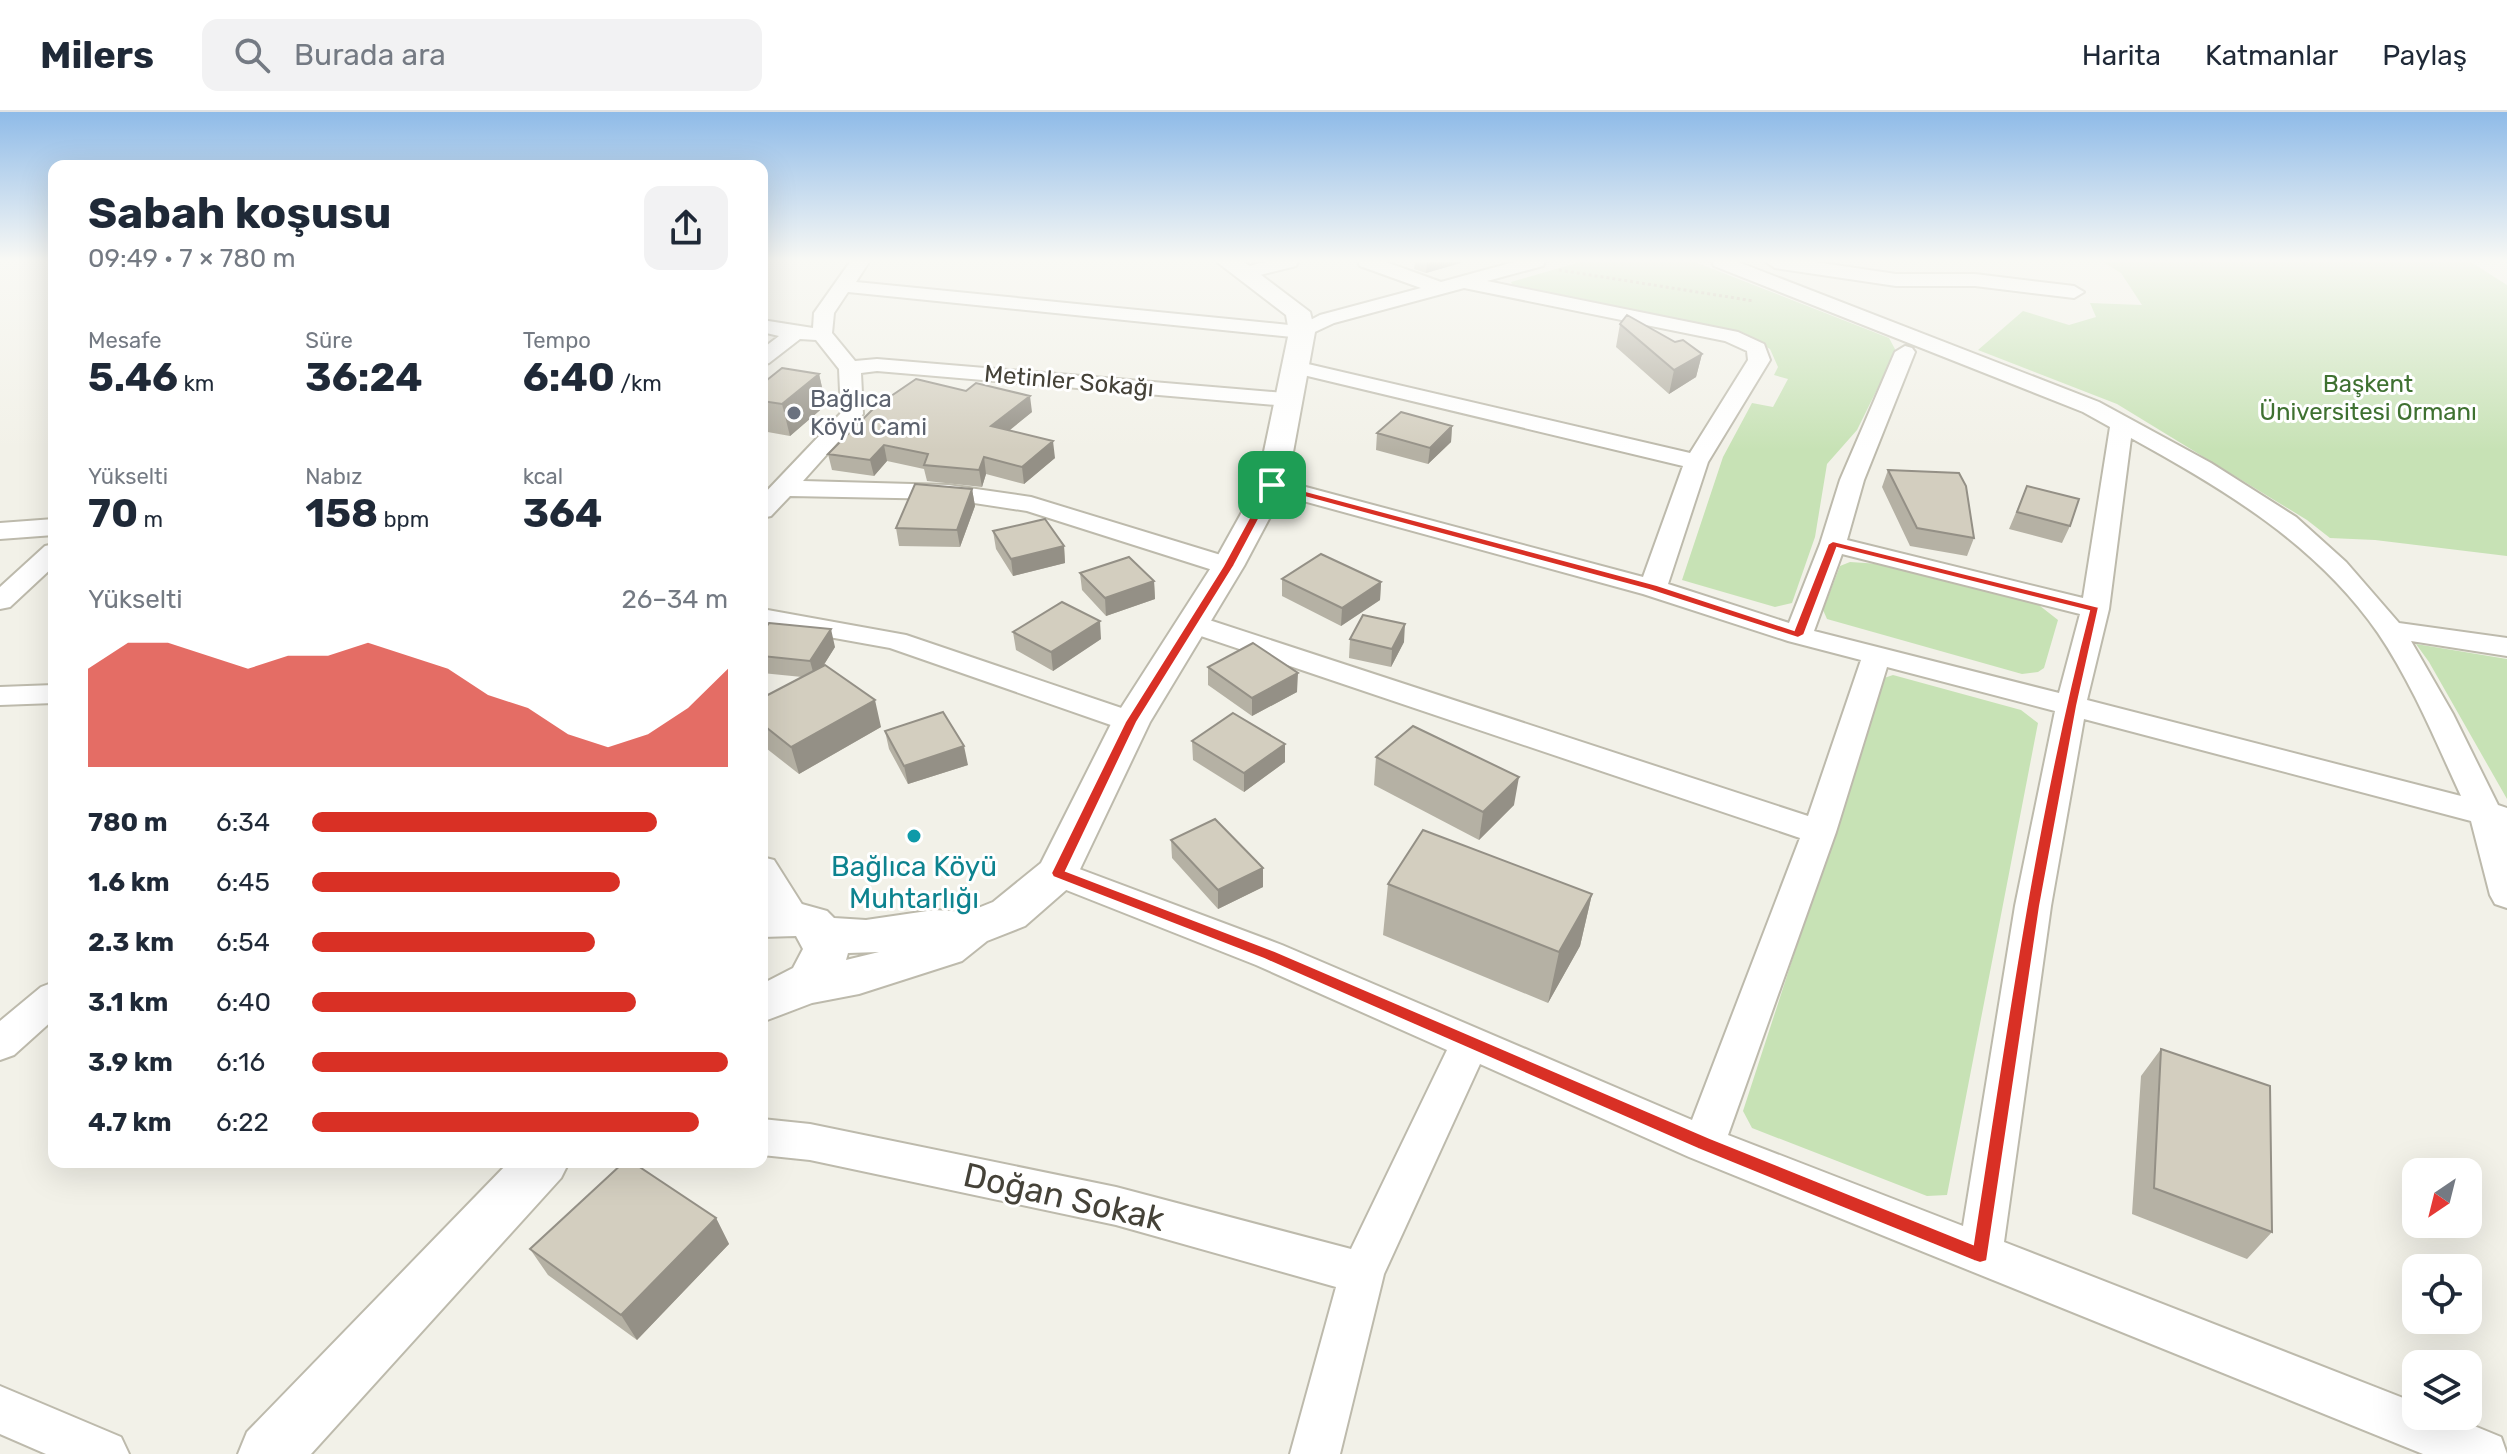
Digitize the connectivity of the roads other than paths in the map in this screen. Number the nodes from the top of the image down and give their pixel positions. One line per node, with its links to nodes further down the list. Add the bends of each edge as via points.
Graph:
1 (823, 325): 10 (street)
2 (1228, 325): 8 (street)
3 (1301, 325): 8 (street)
4 (1316, 325): 8 (street)
5 (1678, 325): 16 (street, via 1751,343 1760,353)
6 (1881, 325): 15 (street)
7 (768, 327): 9 (street)
8 (1302, 332): 14 (street)
9 (795, 333): 10 (street); 12 (street)
10 (822, 334): 13 (street)
11 (1905, 352): 22 (street, via 1852,480)
12 (768, 354)
13 (850, 368): 14 (street, Metinler Sokağı); 18 (street, via 852,414)
14 (1291, 383): 16 (street, Metinler Sokağı); 17 (street)
15 (2122, 424): 27 (street); 30 (street, via 2287,522 2337,568)
16 (1696, 462): 25 (street)
17 (1272, 485): 24 (street); 25 (street)
18 (781, 488): 19 (street); 24 (street, via 948,492 1031,504)
19 (768, 504)
20 (48, 527): 21 (street)
21 (0, 531)
22 (1833, 544): 27 (street); 31 (street)
23 (48, 557): 26 (street)
24 (1228, 566): 29 (street)
25 (1653, 588): 31 (street)
26 (0, 601)
27 (2095, 609): 36 (street)
28 (768, 618): 37 (street, via 896,641)
29 (1193, 624): 37 (street); 39 (street)
30 (2390, 630): 32 (street); 38 (street)
31 (1798, 635): 33 (street)
32 (2507, 647)
33 (1877, 654): 36 (street); 39 (street)
34 (48, 694): 35 (street)
35 (0, 696)
36 (2071, 706): 38 (street); 53 (street, via 2033,906)
37 (1131, 722): 40 (street)
38 (2496, 815): 42 (street)
39 (1819, 832): 51 (street)
40 (1058, 873): 44 (street, via 1009,914); 48 (street, via 1269,955)
41 (768, 880): 43 (street)
42 (2507, 895)
43 (792, 924): 44 (street, via 866,937 934,927); 45 (street, via 827,954)
44 (971, 929): 45 (street, via 946,949 911,962)
45 (805, 986): 46 (street)
46 (768, 1001)
47 (48, 1002): 49 (street)
48 (1470, 1043): 51 (street); 54 (street)
49 (0, 1044)
50 (768, 1138): 54 (street, Doğan Sokak, via 1116,1206)
51 (1704, 1144): 53 (street)
52 (537, 1168): 57 (street)
53 (1980, 1255): 59 (street)
54 (1362, 1273): 58 (street)
55 (0, 1410): 56 (street)
56 (104, 1454)
57 (269, 1454)
58 (1315, 1454)
59 (2484, 1454)

